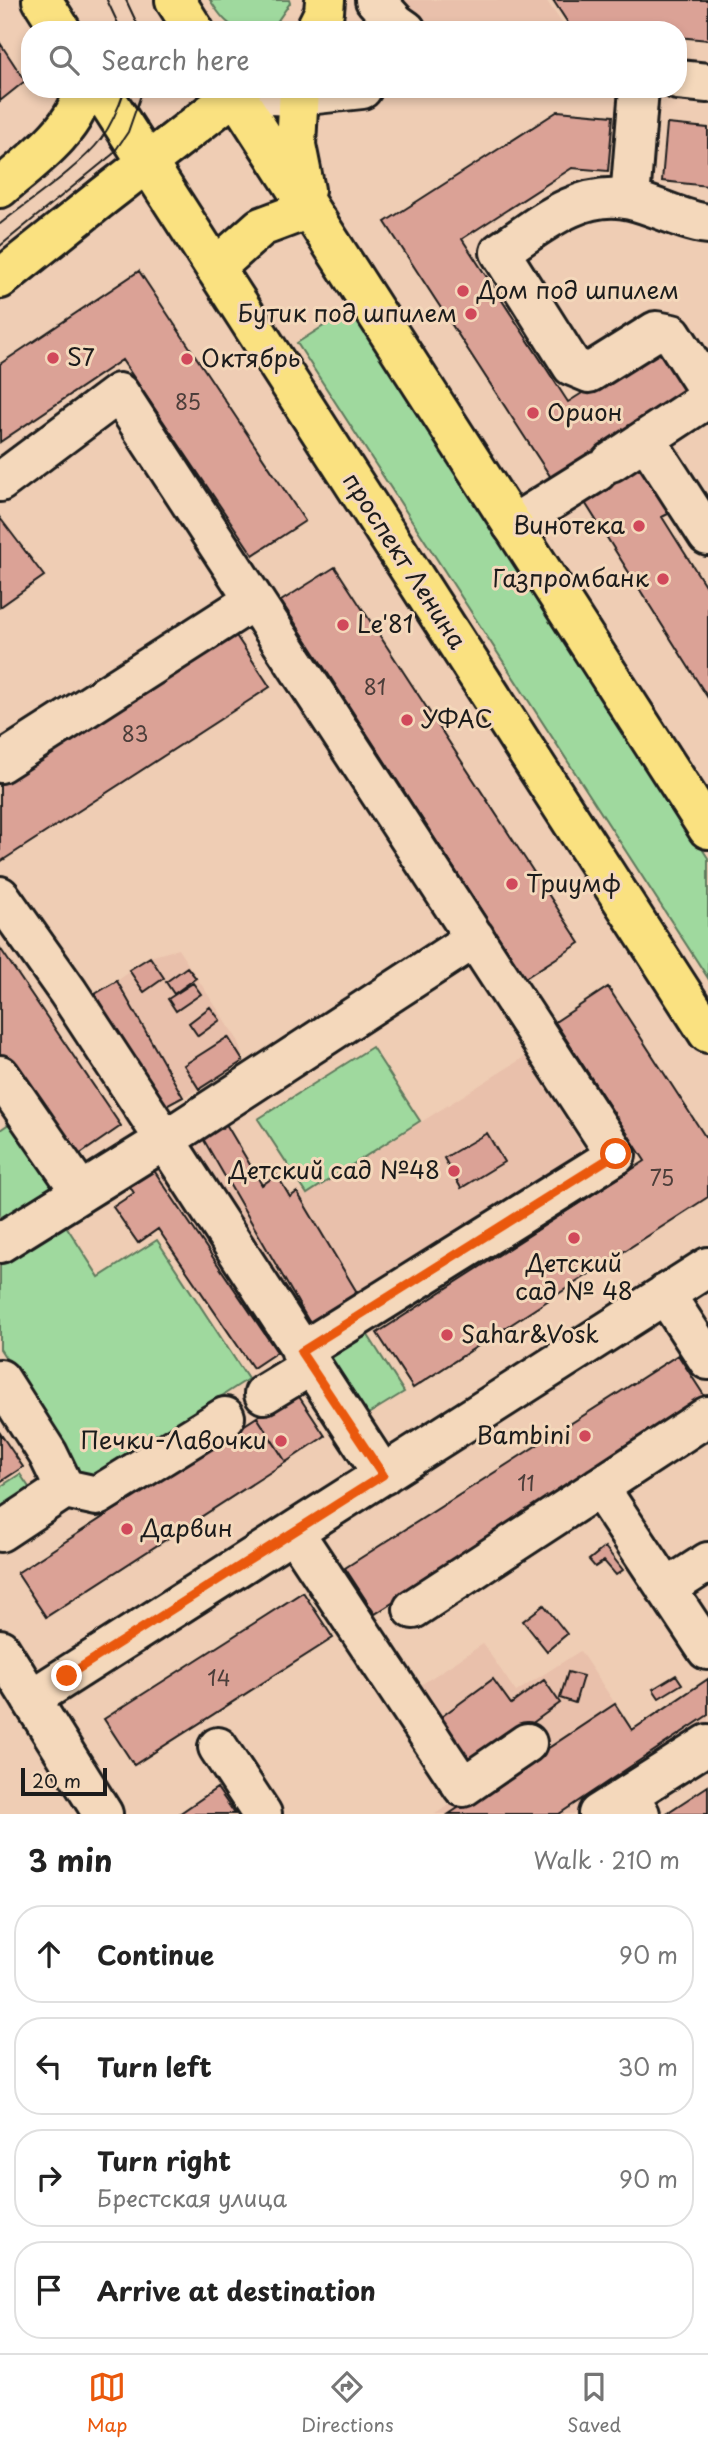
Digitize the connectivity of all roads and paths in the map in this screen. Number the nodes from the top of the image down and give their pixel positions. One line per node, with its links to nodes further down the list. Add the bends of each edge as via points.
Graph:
1 (42, 0): 5 (main road)
2 (175, 0): 6 (main road)
3 (325, 0): 7 (main road)
4 (375, 0): 8 (street)
5 (55, 21)
6 (188, 21)
7 (320, 21)
8 (394, 21)
9 (687, 81): 10 (street)
10 (708, 83)
11 (80, 98): 18 (main road, via 57,138)
12 (106, 98): 17 (main road, проспект Ленина)
13 (227, 98): 17 (main road)
14 (240, 98): 20 (main road)
15 (299, 98): 20 (main road, via 296,145)
16 (638, 98): 19 (street)
17 (148, 163): 22 (main road, проспект Ленина); 23 (main road)
18 (0, 188)
19 (630, 200): 21 (street); 24 (street, via 603,197 560,210 500,252 572,366 589,373 656,331 672,334)
20 (309, 209): 22 (main road, via 261,227); 28 (main road)
21 (708, 224)
22 (215, 268): 35 (main road, проспект Ленина)
23 (0, 279)
24 (708, 390)
25 (708, 398): 26 (street)
26 (646, 440): 28 (street); 29 (street)
27 (0, 482): 30 (street, via 119,393)
28 (512, 525): 32 (main road)
29 (708, 536)
30 (254, 600): 31 (street); 34 (street)
31 (0, 763)
32 (706, 821)
33 (0, 896): 37 (street)
34 (475, 938): 37 (street); 42 (street, via 616,1154)
35 (708, 1032)
36 (0, 1074): 38 (street)
37 (165, 1140): 38 (street); 42 (street)
38 (82, 1192): 39 (street)
39 (0, 1243)
40 (708, 1267): 41 (street)
41 (665, 1294): 43 (street); 48 (street)
42 (305, 1359): 45 (street); 48 (street)
43 (708, 1360)
44 (0, 1379): 50 (street)
45 (264, 1394)
46 (708, 1416): 49 (street)
47 (225, 1417): 50 (street, via 97,1496)
48 (383, 1475): 52 (street)
49 (599, 1487): 54 (street); 55 (street)
50 (65, 1489): 51 (street)
51 (0, 1532)
52 (294, 1532): 58 (street); 59 (street, via 463,1787)
53 (708, 1562): 54 (street)
54 (666, 1589): 57 (street)
55 (412, 1609)
56 (0, 1649): 58 (street)
57 (707, 1650)
58 (31, 1699): 63 (street)
59 (527, 1743)
60 (708, 1744): 62 (street)
61 (218, 1747): 64 (street)
62 (622, 1808)
63 (103, 1814)
64 (262, 1814)

